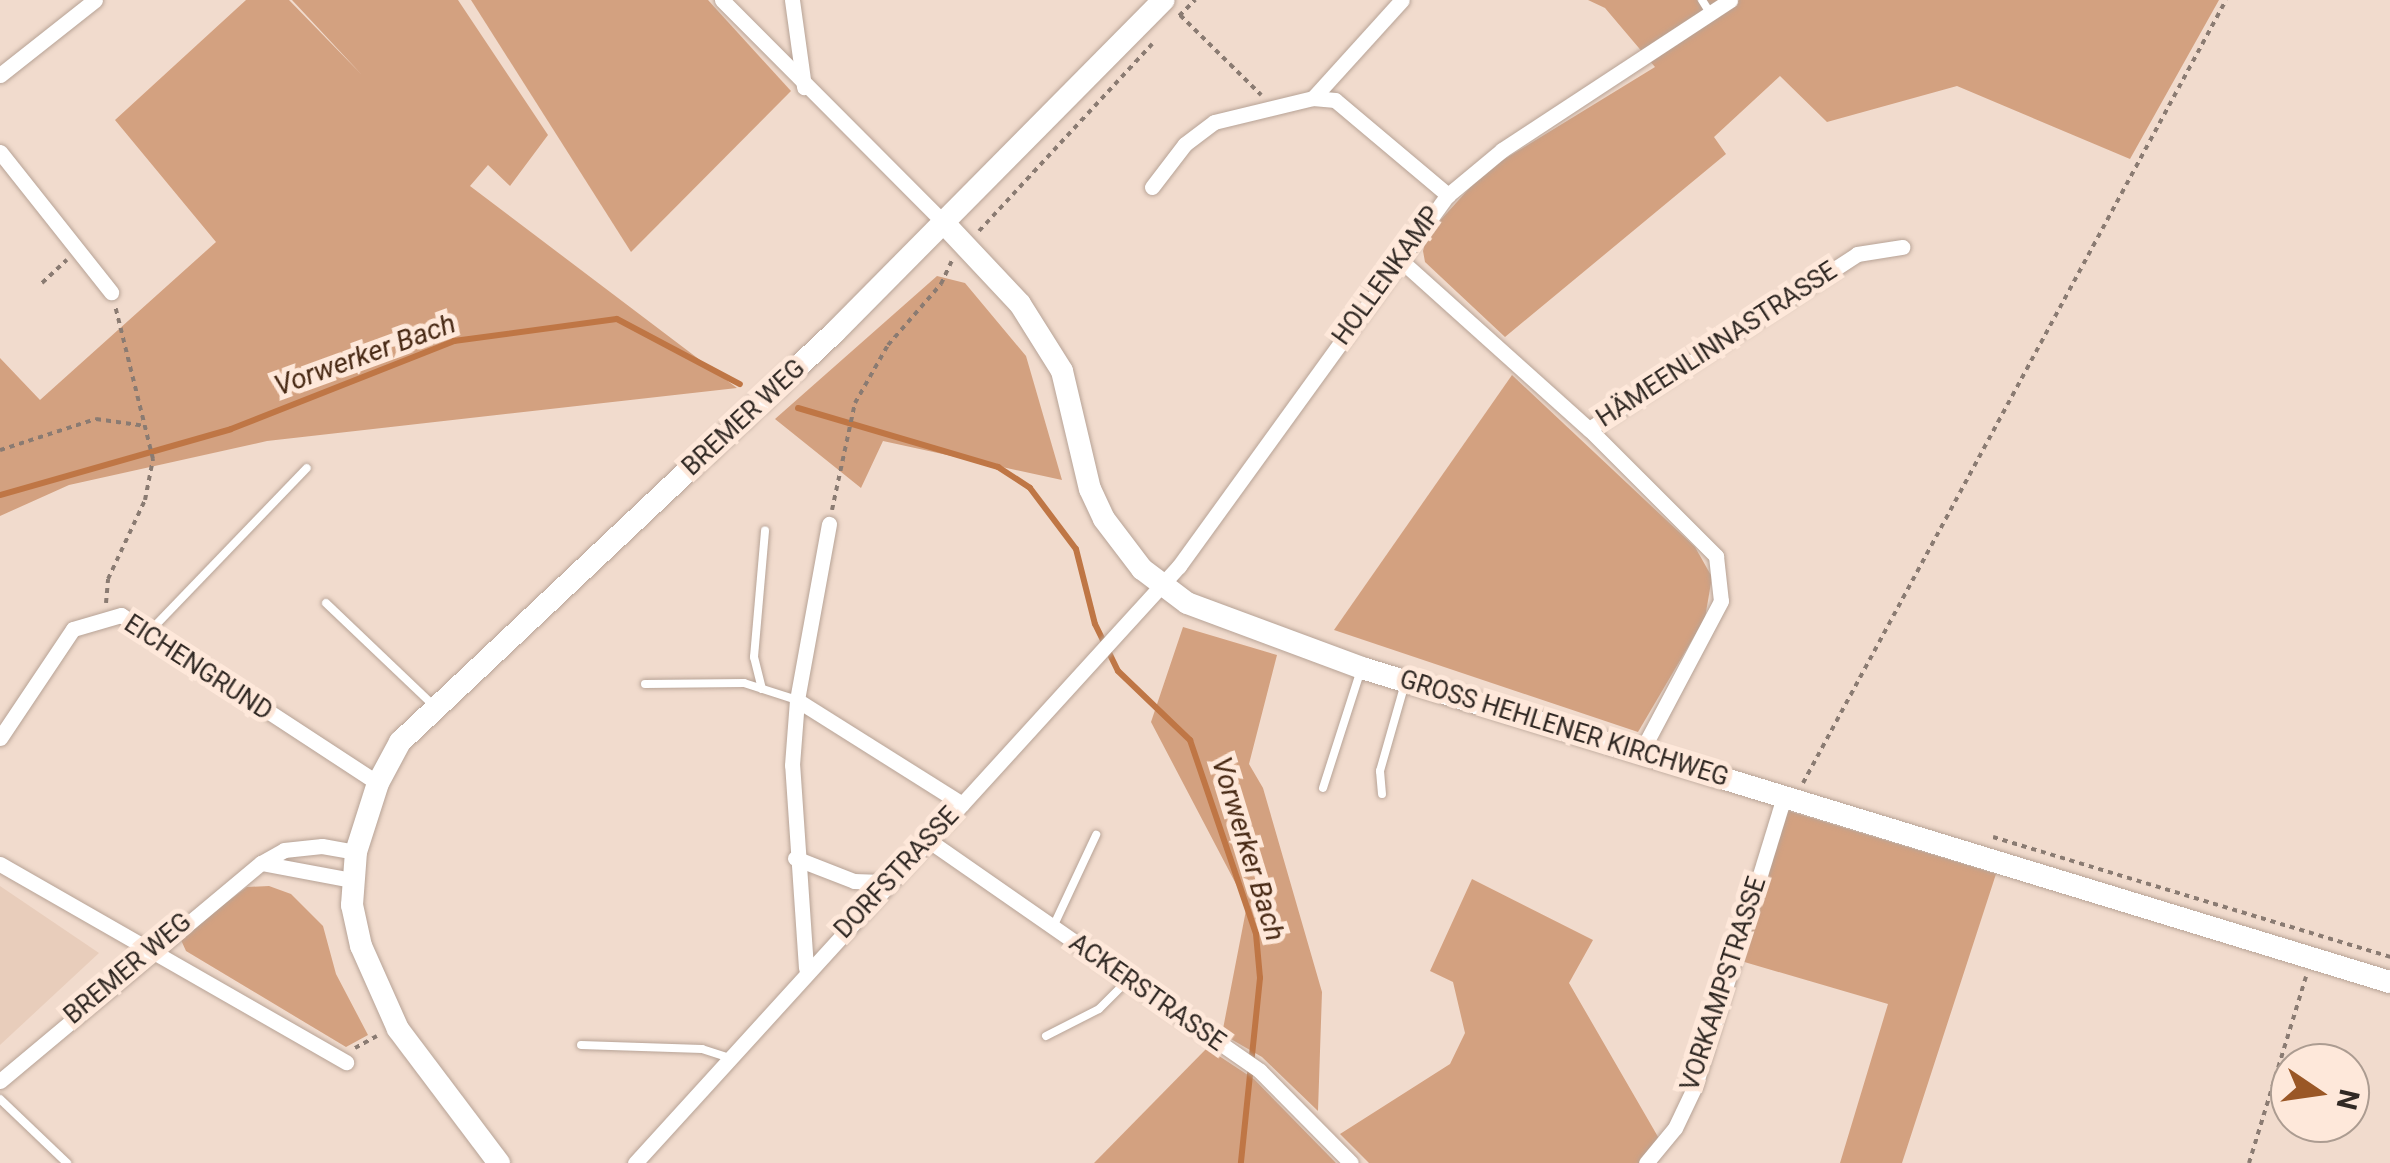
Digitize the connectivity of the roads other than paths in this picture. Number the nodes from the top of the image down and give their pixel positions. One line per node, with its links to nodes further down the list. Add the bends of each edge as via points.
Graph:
1 (68, 0): 9 (street)
2 (95, 0): 9 (street)
3 (722, 0): 11 (street)
4 (792, 0): 11 (street)
5 (1402, 0): 12 (street)
6 (1730, 0): 7 (street, HOLLENKAMP)
7 (1706, 7): 15 (street, HOLLENKAMP)
8 (1171, 8): 16 (main road, BREMER WEG)
9 (79, 14): 10 (street)
10 (0, 75)
11 (804, 87): 16 (street)
12 (1313, 98): 14 (street, via 1235,114 1199,132); 15 (street, via 1335,100)
13 (0, 152): 19 (street)
14 (1152, 187)
15 (1448, 195): 18 (street, HOLLENKAMP)
16 (943, 222): 24 (main road, GROSS HEHLENER KIRCHWEG, via 1043,336 1062,371 1090,489 1121,546); 32 (main road, BREMER WEG, via 754,410)
17 (1902, 247): 20 (street, HÄMEENLINNASTRASSE, via 1857,254)
18 (1397, 257): 20 (street, HÄMEENLINNASTRASSE); 24 (street, HOLLENKAMP)
19 (111, 292)
20 (1588, 428): 34 (street, HÄMEENLINNASTRASSE, via 1702,537 1723,579 1721,601)
21 (307, 468): 26 (lane)
22 (830, 524): 31 (street)
23 (765, 530): 30 (lane, via 754,657)
24 (1161, 586): 27 (main road, GROSS HEHLENER KIRCHWEG, via 1214,616); 39 (street, DORFSTRASSE)
25 (326, 602): 32 (lane)
26 (150, 630): 33 (street, EICHENGRUND, via 121,615 73,629); 35 (street, EICHENGRUND)
27 (1362, 668): 28 (main road, GROSS HEHLENER KIRCHWEG); 36 (lane)
28 (1405, 681): 34 (main road, GROSS HEHLENER KIRCHWEG); 37 (lane, via 1380,771)
29 (645, 684): 30 (lane, via 744,683)
30 (762, 689): 31 (lane)
31 (797, 700): 39 (street); 43 (street)
32 (433, 705): 35 (main road, BREMER WEG, via 400,742)
33 (0, 738)
34 (1641, 752): 38 (main road, GROSS HEHLENER KIRCHWEG)
35 (378, 782): 42 (main road, BREMER WEG)
36 (1323, 788)
37 (1382, 794)
38 (1784, 796): 52 (main road, GROSS HEHLENER KIRCHWEG); 63 (street, VORKAMPSTRASSE, via 1694,1086 1675,1128)
39 (962, 804): 41 (street, DORFSTRASSE)
40 (1096, 835): 48 (lane)
41 (928, 840): 47 (street, DORFSTRASSE); 48 (street, ACKERSTRASSE)
42 (356, 852): 44 (street, BREMER WEG, via 303,848); 46 (main road, BREMER WEG)
43 (795, 858): 47 (street, via 854,881); 50 (street)
44 (260, 863): 46 (street); 49 (street, BREMER WEG)
45 (0, 864): 49 (street)
46 (352, 880): 61 (main road, BREMER WEG, via 361,946 396,1026)
47 (889, 882): 50 (street, DORFSTRASSE)
48 (1053, 927): 51 (street, ACKERSTRASSE)
49 (153, 948): 56 (street); 57 (street, BREMER WEG)
50 (806, 968): 55 (street, DORFSTRASSE)
51 (1128, 980): 53 (lane, via 1099,1009); 62 (street, ACKERSTRASSE, via 1260,1072)
52 (2390, 982)
53 (1046, 1036)
54 (581, 1045): 55 (lane, via 702,1049)
55 (727, 1058): 59 (street, DORFSTRASSE)
56 (342, 1060)
57 (0, 1080)
58 (0, 1099): 60 (lane)
59 (640, 1162)
60 (67, 1163)
61 (499, 1163)
62 (1351, 1163)
63 (1646, 1163)

